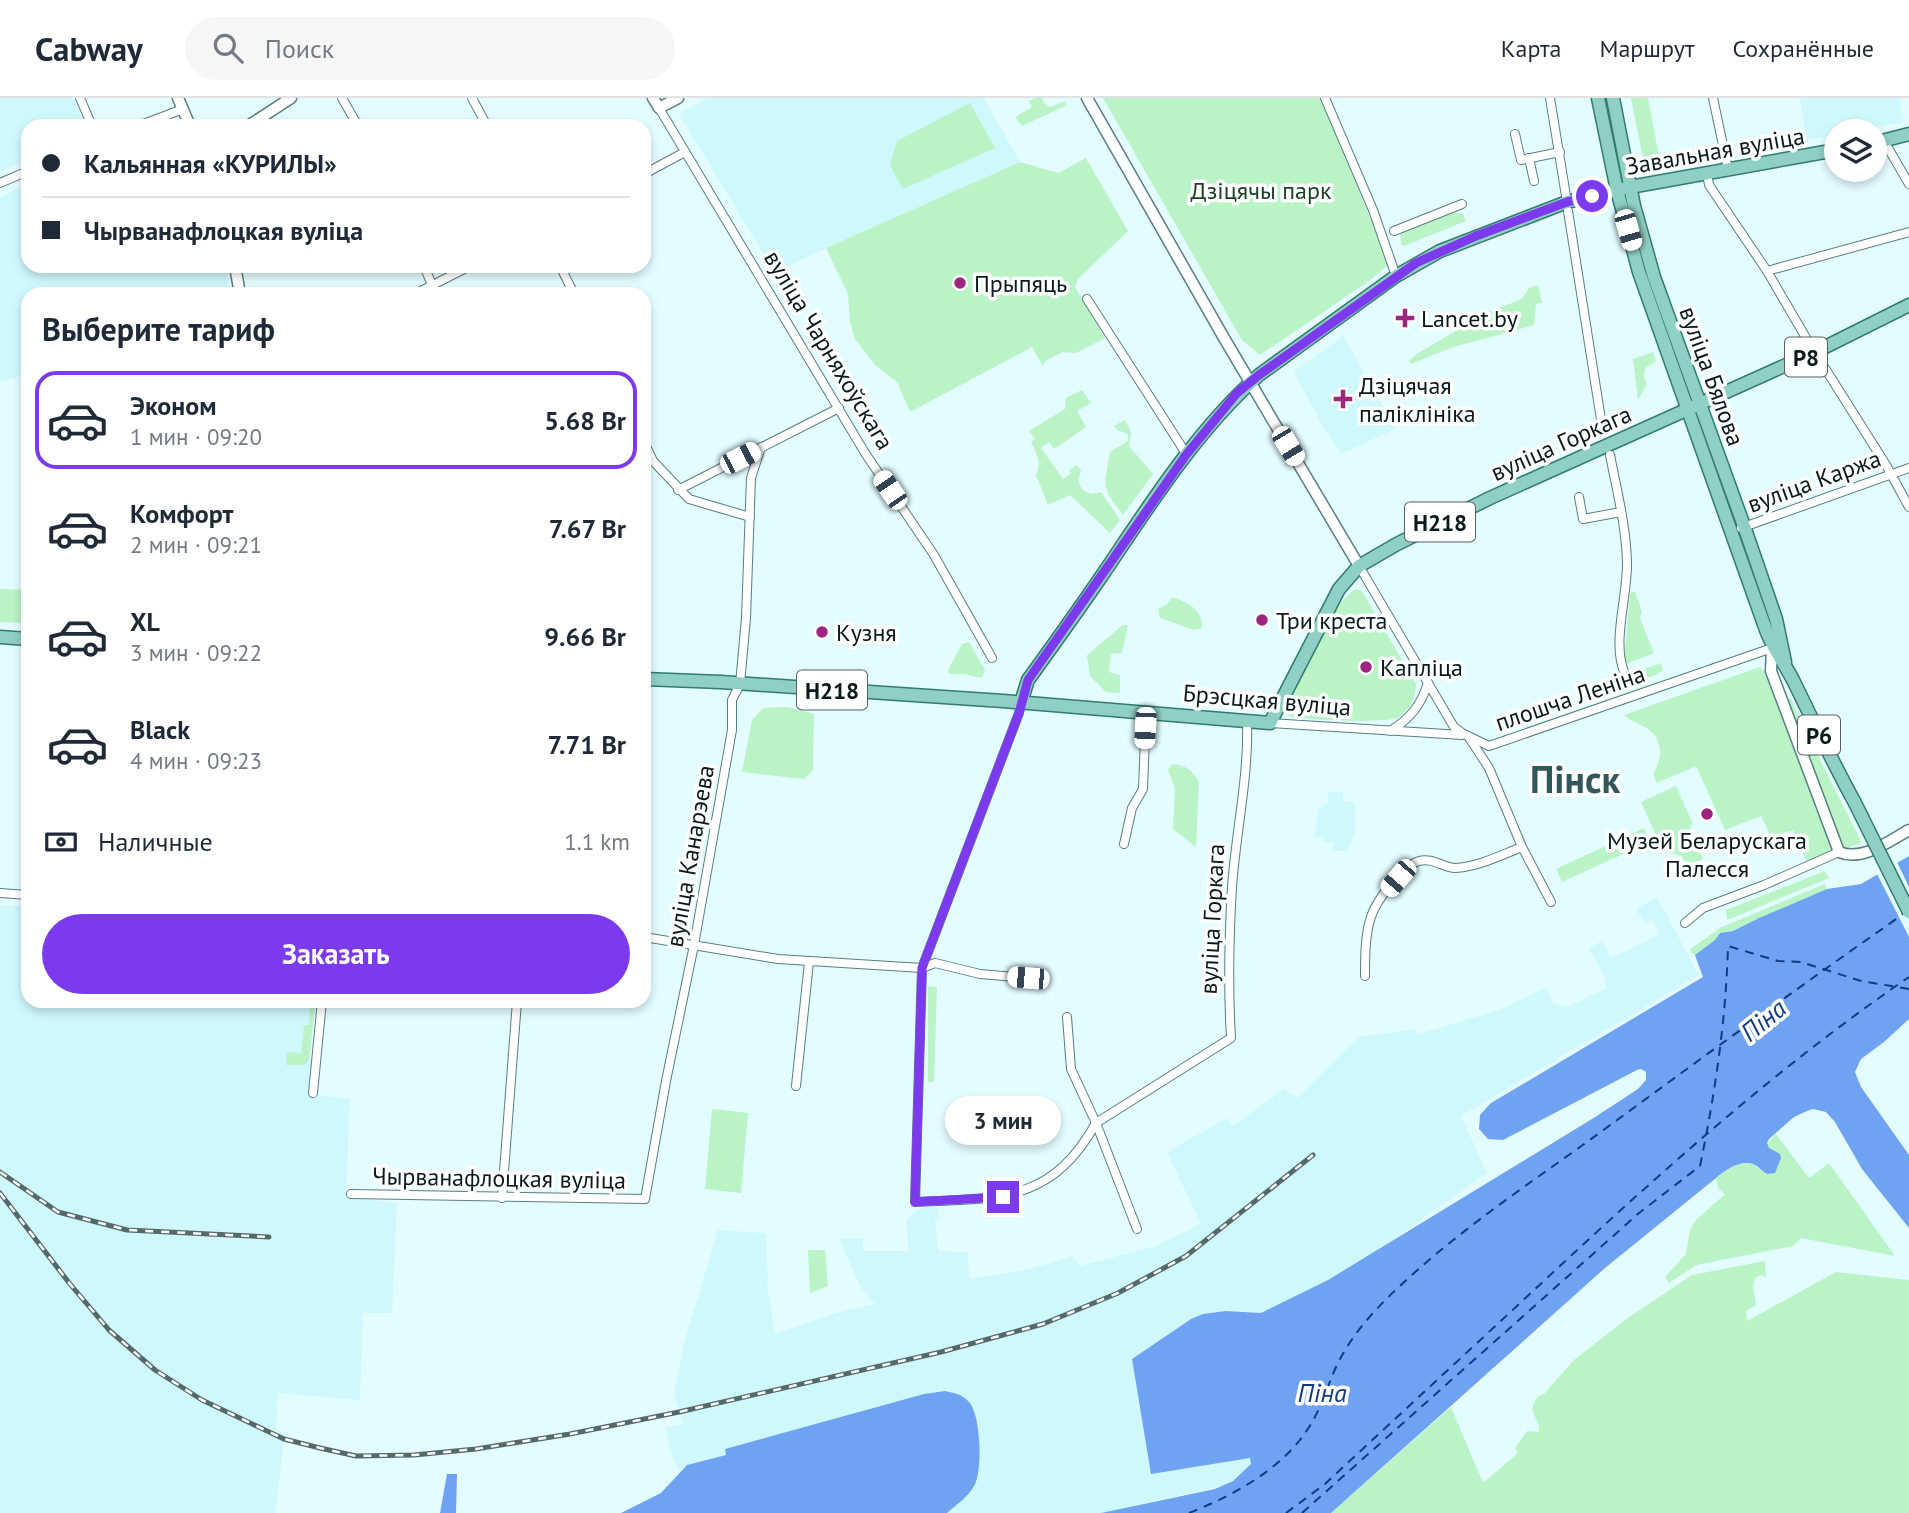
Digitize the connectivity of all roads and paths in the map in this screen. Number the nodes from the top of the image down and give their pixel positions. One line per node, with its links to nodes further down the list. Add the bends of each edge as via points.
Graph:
1 (80, 98): 15 (street)
2 (178, 98): 14 (main road)
3 (291, 98): 18 (main road)
4 (342, 98): 19 (street)
5 (472, 98): 20 (street)
6 (678, 98): 13 (main road)
7 (1087, 98): 51 (main road)
8 (1325, 98): 45 (street)
9 (1550, 98): 25 (street)
10 (1598, 98): 36 (main road, вуліца Бялова / Р6)
11 (1613, 98): 36 (main road, вуліца Бялова / Р6)
12 (1713, 98): 29 (street)
13 (656, 103): 24 (street, вуліца Чарняхоўскага)
14 (183, 109): 16 (street); 17 (main road)
15 (89, 119)
16 (157, 119)
17 (187, 119)
18 (259, 119)
19 (354, 119)
20 (483, 119)
21 (1515, 134): 28 (street, via 1521,160)
22 (1909, 134): 23 (main road)
23 (1887, 140)
24 (685, 152): 30 (street); 53 (street, вуліца Чарняхоўскага)
25 (1560, 152): 28 (street); 37 (street)
26 (1824, 152): 29 (main road, Завальная вуліца)
27 (1887, 153): 35 (street)
28 (1530, 158): 33 (street)
29 (1728, 169): 31 (main road, Завальная вуліца)
30 (651, 170)
31 (1707, 173): 36 (main road, Завальная вуліца); 42 (street, via 1709,185)
32 (21, 174): 34 (street)
33 (1534, 181)
34 (0, 183)
35 (1909, 184)
36 (1623, 188): 45 (main road, Завальная вуліца, via 1567,202 1452,246); 52 (main road, вуліца Бялова / Р6)
37 (1566, 196)
38 (1462, 204): 40 (street)
39 (1568, 211): 54 (street)
40 (1394, 231)
41 (1909, 232): 42 (street)
42 (1767, 271): 50 (street)
43 (427, 273): 46 (street)
44 (456, 273): 46 (street)
45 (1396, 276): 51 (main road, Завальная вуліца)
46 (432, 285): 47 (street)
47 (428, 287)
48 (1087, 299): 56 (street)
49 (1909, 305): 50 (main road, вуліца Горкага / Р8)
50 (1815, 352): 52 (main road, вуліца Горкага / Р8); 60 (street)
51 (1251, 382): 56 (main road, Завальная вуліца); 67 (main road)
52 (1694, 407): 66 (main road, вуліца Бялова / Р6); 67 (main road, вуліца Горкага / Н218, via 1481,502)
53 (839, 408): 55 (street); 71 (street, вуліца Чарняхоўскага, via 934,555)
54 (1603, 432)
55 (761, 447): 61 (street); 65 (street, вуліца Канарэева, via 751,478)
56 (1186, 455): 76 (main road, Завальная вуліца, via 1028,680)
57 (1610, 455): 64 (street)
58 (651, 457): 61 (street)
59 (1909, 468): 60 (street, вуліца Каржа)
60 (1892, 474): 63 (street); 66 (street, вуліца Каржа)
61 (678, 490): 65 (street, via 689,499)
62 (1579, 497): 64 (street, via 1583,519)
63 (1909, 507)
64 (1621, 512): 72 (street, via 1627,564 1620,643)
65 (750, 517): 75 (street, вуліца Канарэева)
66 (1738, 529): 70 (main road, вуліца Бялова / Р6, via 1776,619)
67 (1359, 566): 74 (street); 79 (main road, вуліца Горкага / Н218, via 1339,589)
68 (0, 637): 69 (main road)
69 (21, 638)
70 (1777, 646): 81 (street, плошча Леніна, via 1489,746); 85 (main road, вуліца Бялова, via 1771,671); 89 (main road, вуліца Бялова / Р6, bridge)
71 (992, 658)
72 (1625, 674)
73 (651, 679): 75 (main road, Брэсцкая вуліца / Н218)
74 (1428, 683): 80 (street, via 1417,709); 81 (street, via 1454,727)
75 (740, 684): 76 (main road, Брэсцкая вуліца / Н218); 92 (street, вуліца Канарэева, via 732,700 732,730)
76 (1021, 702): 77 (main road, Брэсцкая вуліца / Н218); 94 (street)
77 (1146, 712): 78 (main road, Брэсцкая вуліца / Н218); 83 (street, via 1143,789 1132,808)
78 (1247, 719): 79 (main road, Брэсцкая вуліца / Н218); 102 (street, вуліца Горкага, via 1232,887 1231,1038)
79 (1270, 723): 80 (street, Брэсцкая вуліца)
80 (1390, 731): 81 (street, Брэсцкая вуліца)
81 (1468, 736): 84 (street, плошча Леніна, via 1489,768)
82 (1909, 830): 85 (main road, via 1860,854)
83 (1124, 844)
84 (1522, 847): 88 (street, плошча Леніна); 95 (street, via 1459,867 1422,860 1408,866 1371,916)
85 (1839, 852): 90 (street, via 1703,908)
86 (0, 894): 87 (street)
87 (21, 895)
88 (1552, 902)
89 (1909, 912)
90 (1685, 923)
91 (651, 938): 92 (street)
92 (694, 945): 93 (street); 105 (street, вуліца Канарэева)
93 (809, 962): 94 (street); 100 (street)
94 (922, 968): 96 (street, via 934,963 980,974); 102 (street, via 915,1202 1003,1197 1033,1188 1054,1176)
95 (1364, 976)
96 (1028, 978)
97 (321, 1008): 101 (street)
98 (516, 1008): 104 (street)
99 (1067, 1017): 102 (street, via 1071,1069)
100 (796, 1086)
101 (313, 1093)
102 (1096, 1123): 106 (street)
103 (351, 1194): 104 (street, Чырванафлоцкая вуліца)
104 (502, 1198): 105 (street, Чырванафлоцкая вуліца)
105 (645, 1199)
106 (1137, 1229)

